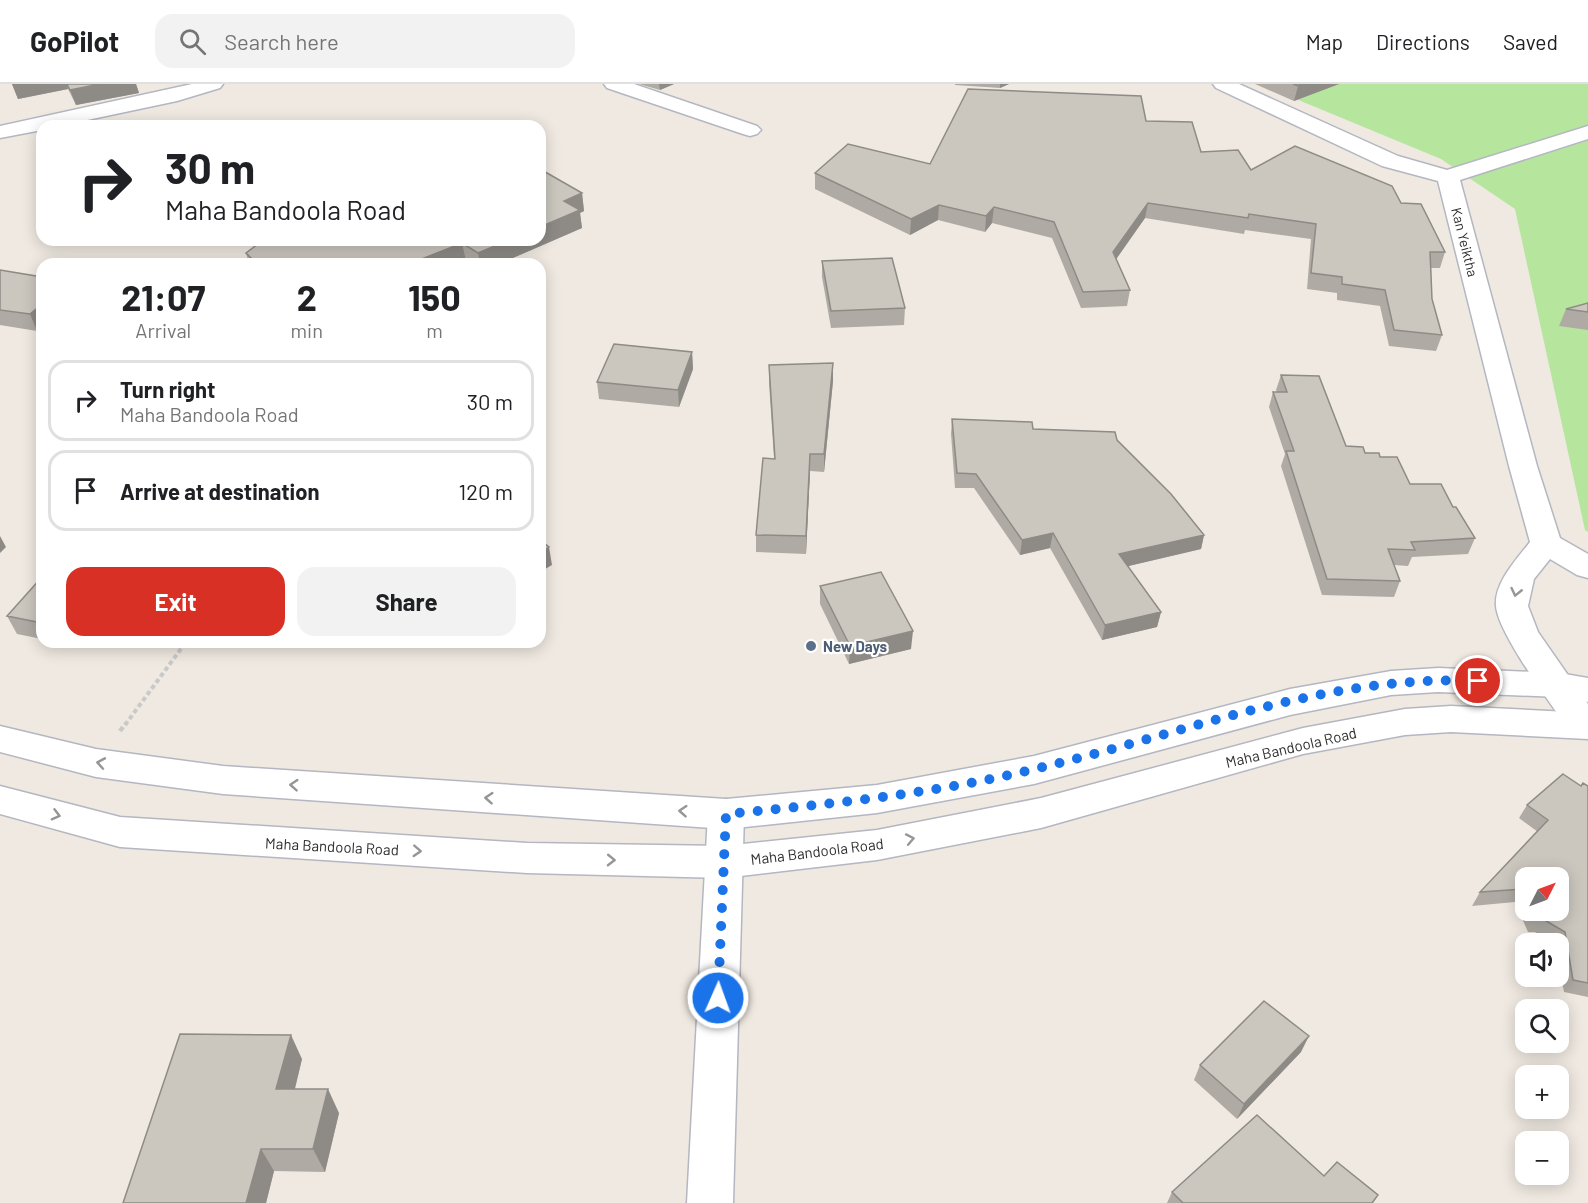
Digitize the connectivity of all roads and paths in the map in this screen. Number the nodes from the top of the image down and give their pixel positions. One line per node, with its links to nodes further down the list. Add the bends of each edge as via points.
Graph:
1 (213, 84): 4 (main road)
2 (614, 84): 6 (main road)
3 (1223, 84): 9 (main road, via 1390,161)
4 (57, 120)
5 (36, 124): 7 (main road)
6 (750, 130)
7 (0, 132)
8 (1588, 132): 9 (main road)
9 (1449, 177): 10 (main road, Kan Yeiktha)
10 (1546, 543): 11 (main road); 13 (main road, one-way to 13, via 1519,578 1512,606 1523,635)
11 (1588, 568)
12 (182, 648): 16 (path)
13 (1574, 687): 14 (main road); 18 (main road, via 1438,680 1391,683 1290,702 1034,770 878,799)
14 (1586, 725): 19 (main road, Maha Bandoola Road, one-way to 14, via 877,845 1041,813 1303,741 1404,722 1451,719)
15 (0, 739): 16 (main road)
16 (96, 763): 18 (main road, one-way to 16, via 223,780)
17 (0, 800): 19 (main road, Maha Bandoola Road, one-way to 19, via 120,832 527,858)
18 (726, 814): 19 (main road)
19 (724, 862): 20 (main road)
20 (710, 1203)

